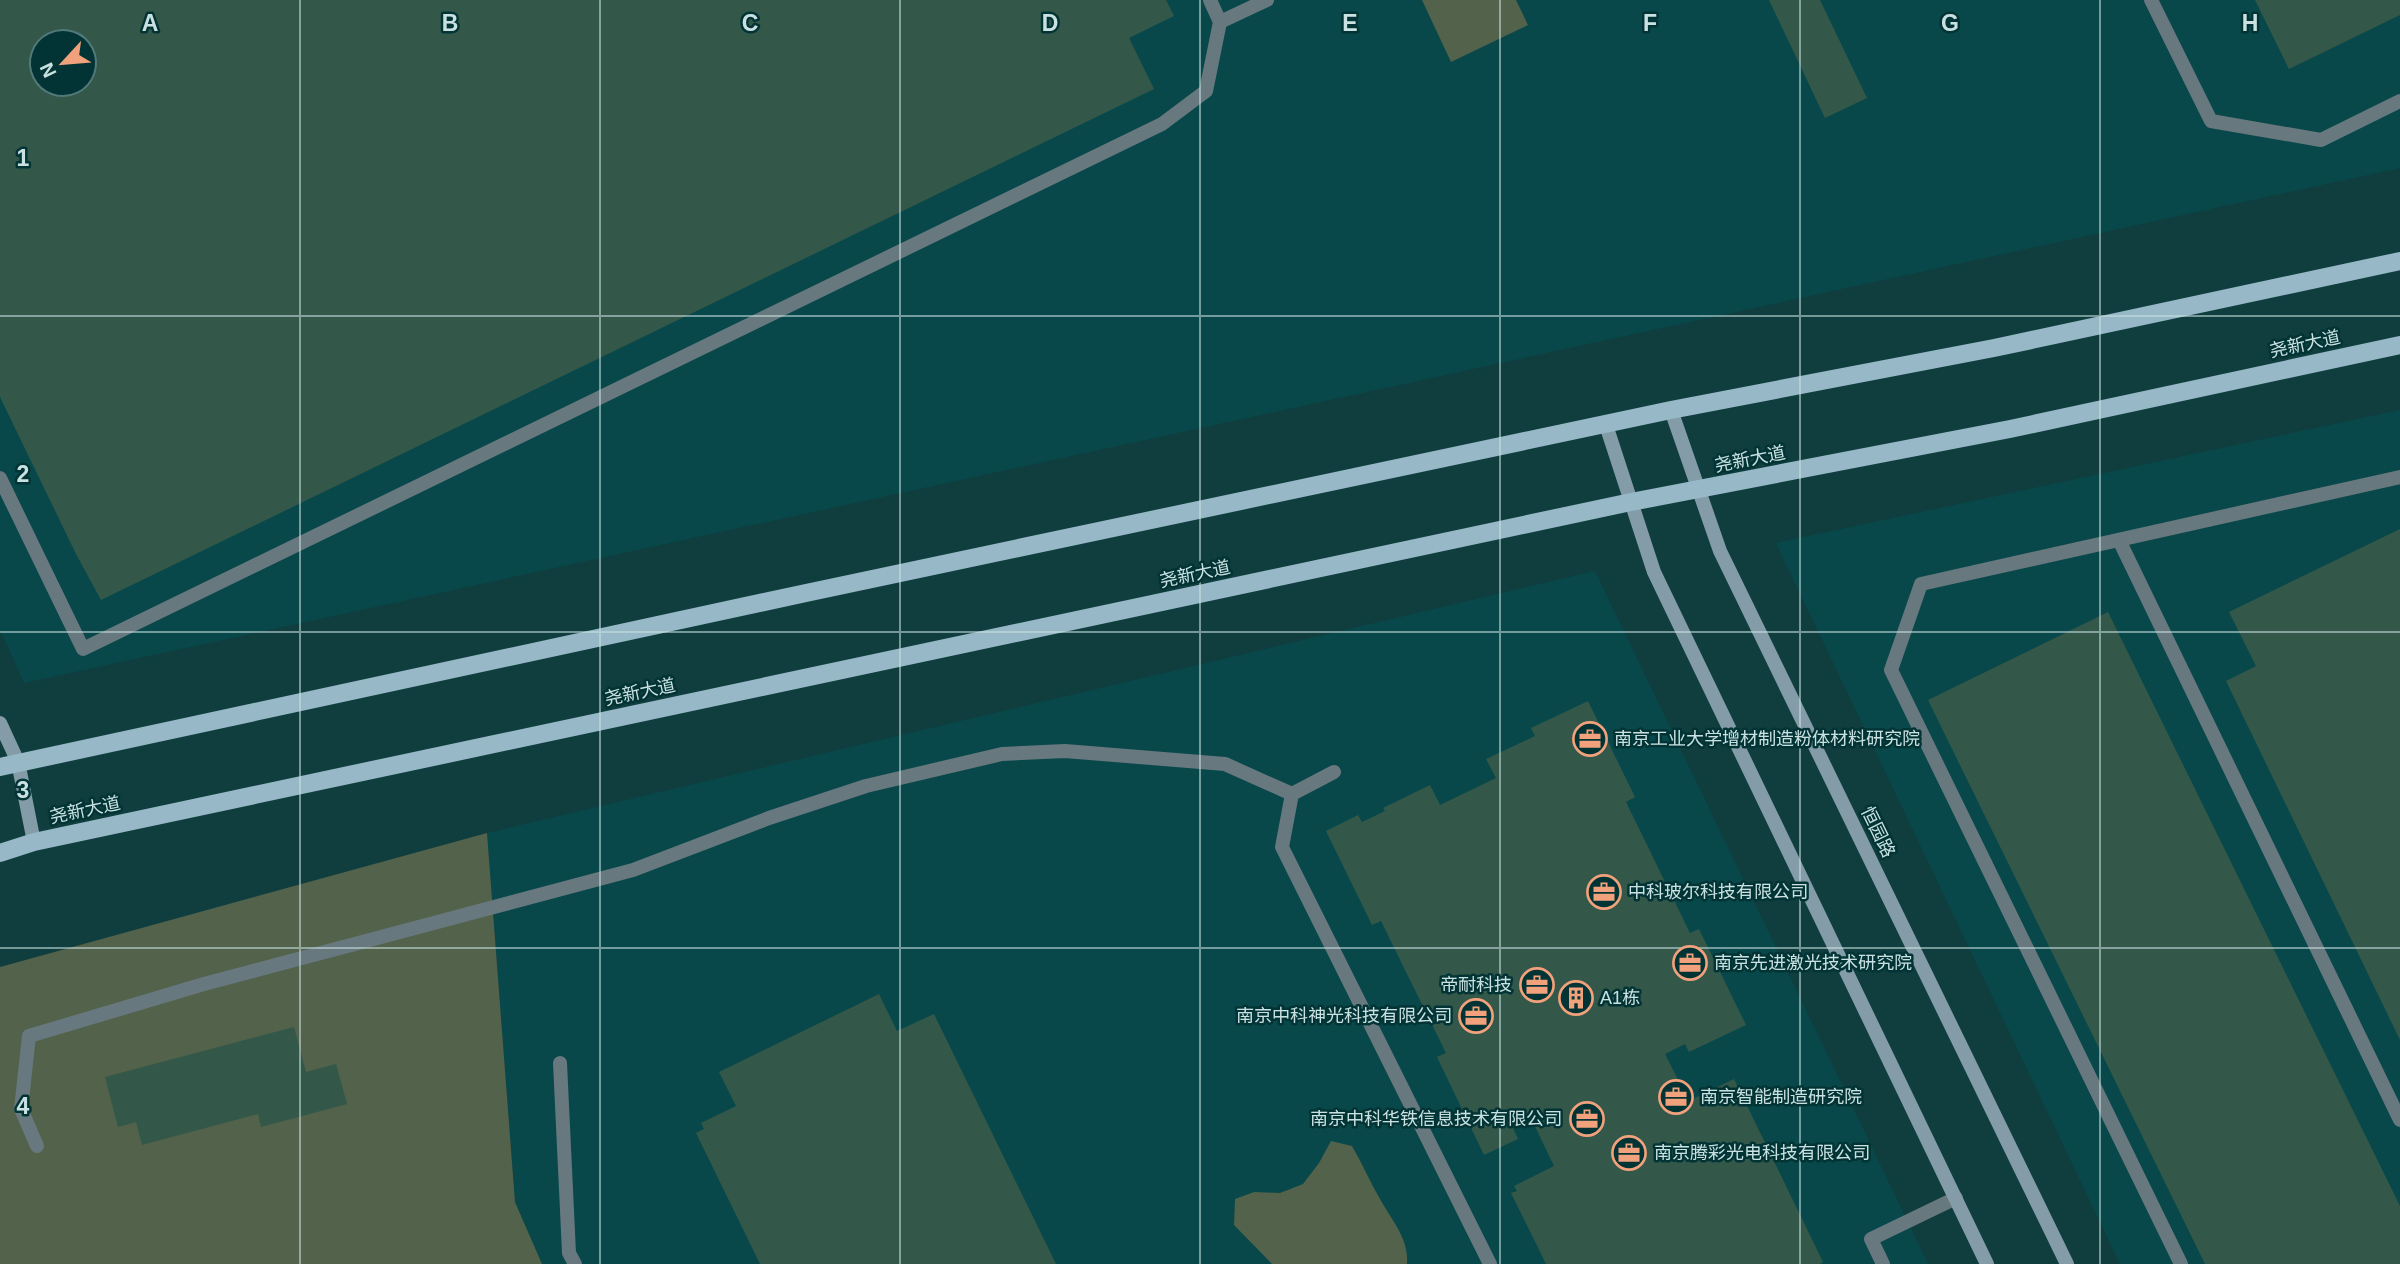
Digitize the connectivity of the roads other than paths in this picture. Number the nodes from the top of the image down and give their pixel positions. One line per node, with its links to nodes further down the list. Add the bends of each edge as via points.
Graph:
1 (1210, 0): 4 (lane)
2 (1267, 0): 4 (lane)
3 (2151, 0): 5 (lane, via 2211,121 2321,140)
4 (1220, 22): 11 (lane, via 1206,91 1162,124 83,649)
5 (2400, 101)
6 (2400, 261): 8 (main road, via 1994,348)
7 (2400, 345): 12 (main road, 尧新大道)
8 (1671, 410): 9 (main road); 12 (street, 恒园路)
9 (1606, 425): 13 (street); 16 (main road)
10 (2400, 477): 14 (lane)
11 (0, 478)
12 (1698, 491): 13 (main road, 尧新大道); 30 (street, 恒园路, via 1726,563)
13 (1631, 502): 20 (main road, 尧新大道); 25 (street, via 1654,572)
14 (2119, 540): 23 (lane); 31 (lane, via 1921,584 1891,670)
15 (0, 723): 16 (street)
16 (18, 762): 17 (main road); 20 (street)
17 (0, 767)
18 (1334, 772): 19 (lane)
19 (1292, 794): 24 (lane, via 1225,764 1065,751 1002,754 866,786 633,870 204,984 29,1036 21,1109); 27 (lane, via 1282,847)
20 (34, 842): 21 (main road, 尧新大道)
21 (0, 853)
22 (560, 1063): 26 (lane, via 569,1253)
23 (2400, 1120)
24 (37, 1146)
25 (1956, 1198): 28 (lane, via 1871,1239); 29 (street)
26 (575, 1264)
27 (1490, 1264)
28 (1883, 1264)
29 (1987, 1264)
30 (2067, 1264)
31 (2181, 1264)

